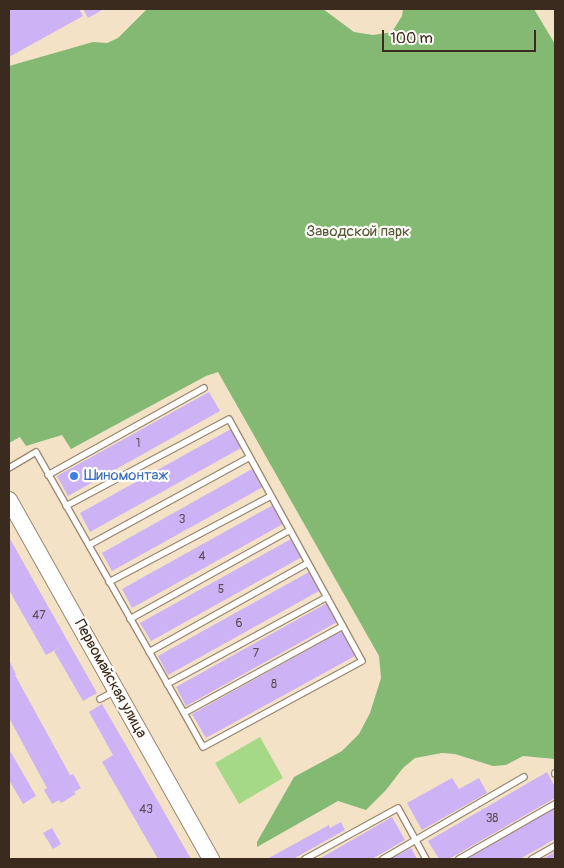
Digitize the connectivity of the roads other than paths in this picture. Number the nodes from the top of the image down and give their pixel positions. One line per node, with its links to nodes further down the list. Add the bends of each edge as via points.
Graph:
1 (204, 388): 4 (lane)
2 (250, 457): 5 (lane); 7 (lane, via 229,419); 9 (lane)
3 (9, 468): 4 (lane, via 36,452)
4 (48, 475): 7 (lane)
5 (271, 496): 8 (lane); 11 (lane)
6 (9, 500): 17 (street, Первомайская улица)
7 (66, 506): 9 (lane)
8 (290, 530): 10 (lane); 13 (lane)
9 (89, 545): 11 (lane)
10 (308, 562): 12 (lane); 15 (lane)
11 (109, 582): 13 (lane)
12 (327, 597): 14 (lane); 16 (lane)
13 (130, 619): 15 (lane)
14 (343, 626): 19 (lane); 19 (lane, via 362,661 203,747)
15 (149, 652): 16 (lane)
16 (167, 684): 19 (lane)
17 (116, 690): 18 (lane); 24 (street, Первомайская улица)
18 (100, 699)
19 (184, 713)
20 (524, 777): 22 (lane)
21 (555, 804): 28 (lane)
22 (416, 841): 25 (lane, via 398,808); 26 (lane); 27 (lane)
23 (555, 846): 29 (lane)
24 (211, 859)
25 (305, 859)
26 (383, 859)
27 (426, 859)
28 (459, 859)
29 (532, 859)

